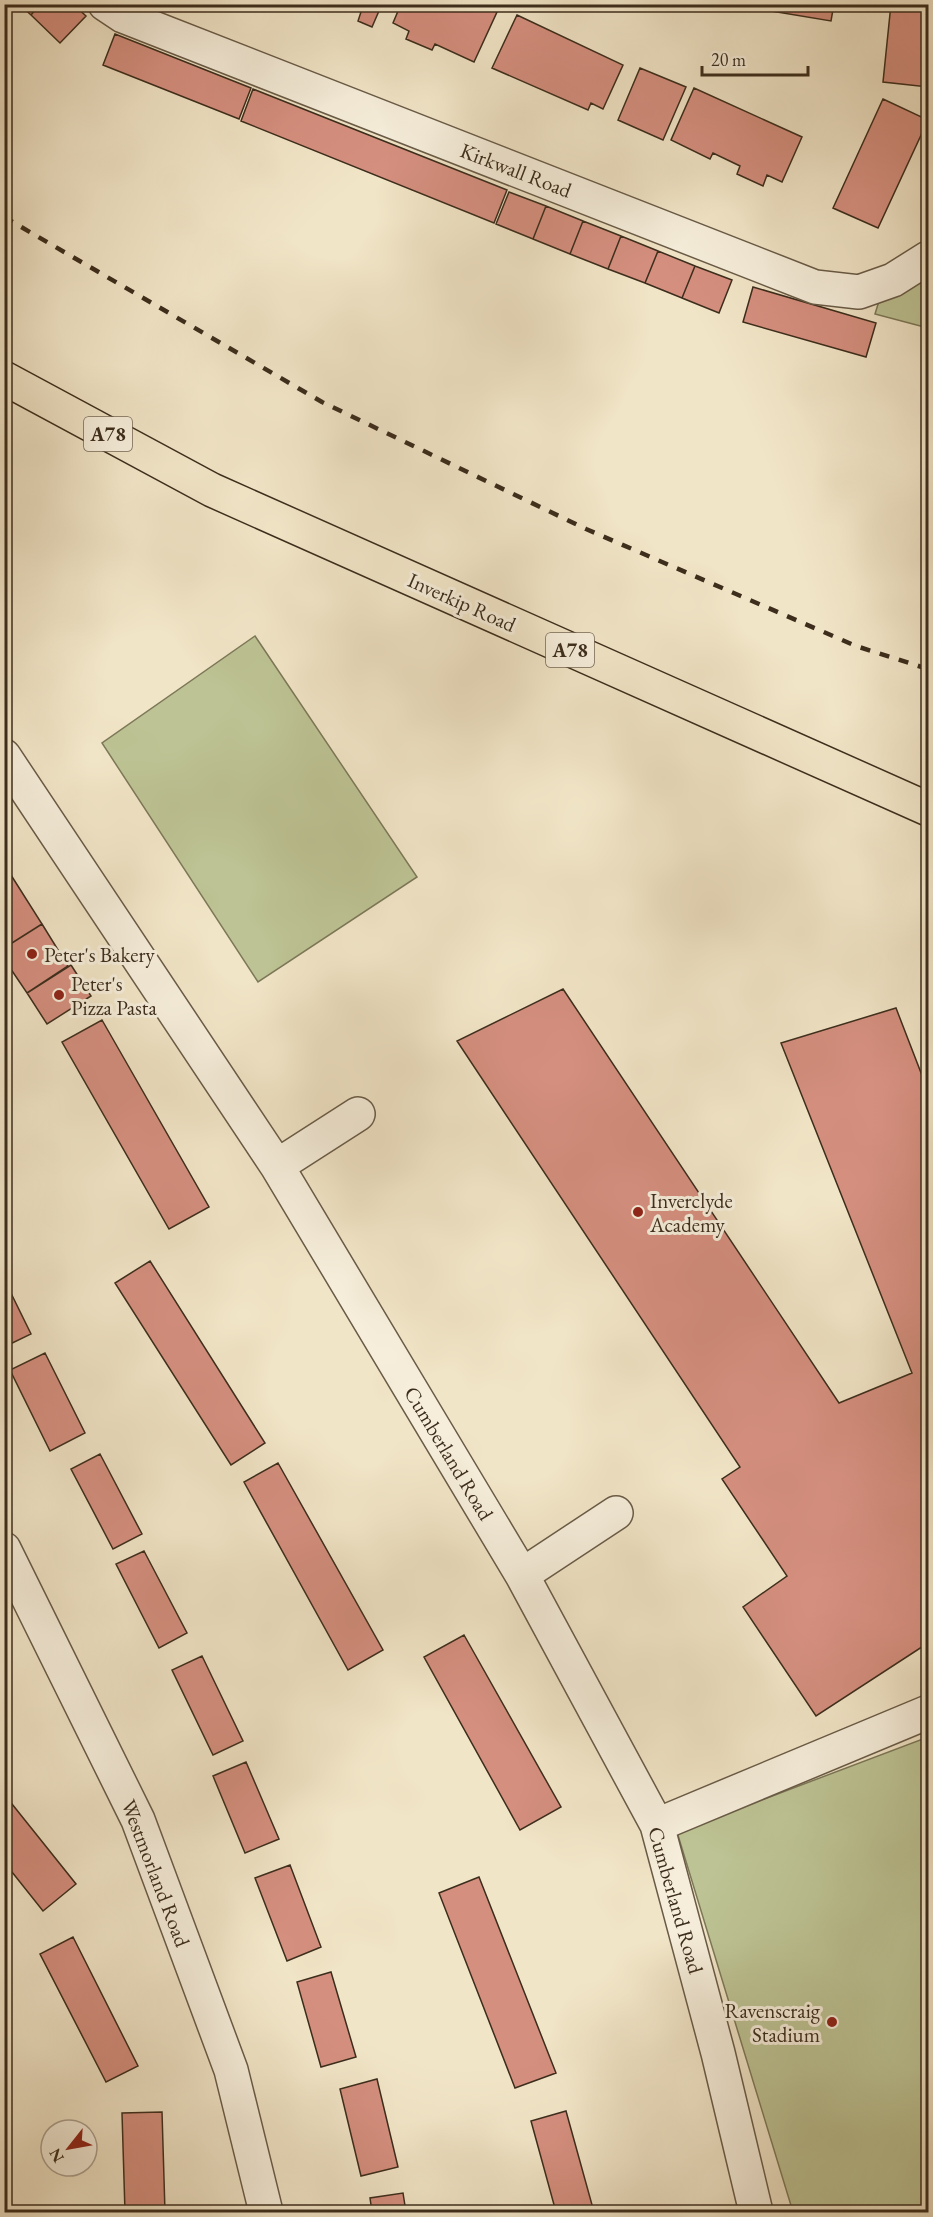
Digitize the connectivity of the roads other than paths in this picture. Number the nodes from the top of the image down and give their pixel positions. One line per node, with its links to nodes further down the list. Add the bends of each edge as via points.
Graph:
1 (105, 4): 2 (street, Kirkwall Road, via 123,16 815,287 859,292 893,280)
2 (928, 258)
3 (4, 378): 5 (highway, Inverkip Road / A78, via 212,490)
4 (4, 756): 7 (street, Cumberland Road)
5 (928, 809)
6 (358, 1114): 7 (street)
7 (278, 1166): 10 (street, Cumberland Road)
8 (616, 1513): 10 (street)
9 (4, 1549): 13 (street, Westmorland Road, via 138,1820 231,2070)
10 (522, 1575): 12 (street, Cumberland Road)
11 (928, 1712): 12 (street)
12 (657, 1825): 14 (street, Cumberland Road)
13 (266, 2212)
14 (756, 2212)

